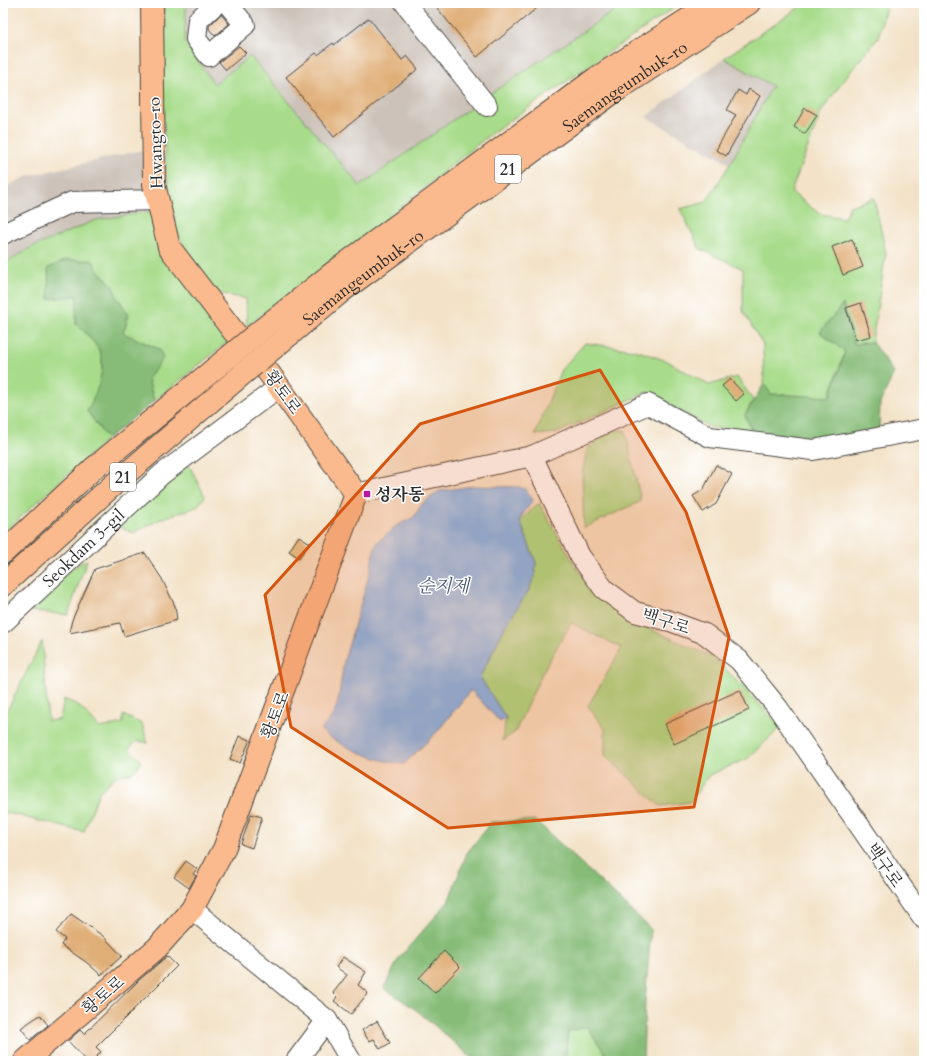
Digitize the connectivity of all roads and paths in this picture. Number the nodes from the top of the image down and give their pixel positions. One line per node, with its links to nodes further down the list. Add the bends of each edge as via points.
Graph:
1 (152, 3): 8 (main road, Hwangto-ro, via 153,168)
2 (217, 3): 3 (street, via 198,20 196,39 209,56 245,25)
3 (227, 3)
4 (405, 3): 7 (street)
5 (713, 3): 14 (main road, Saemangeumbuk-ro / 21, bridge, via 595,79 330,275 94,468)
6 (748, 3): 15 (main road, Saemangeumbuk-ro / 21, bridge, via 611,94 342,291 114,485)
7 (487, 106)
8 (158, 200): 9 (street, via 72,202); 10 (main road, Hwangto-ro, via 169,247)
9 (3, 234)
10 (279, 387): 13 (main road, 황토로); 16 (street, Seokdam 3-gil, via 162,474)
11 (924, 429): 12 (street, via 813,450 710,437 648,404)
12 (532, 456): 13 (street); 18 (street, 백구로, via 580,556 604,589 635,612 705,634 739,660 778,708)
13 (356, 494): 17 (main road, 황토로, via 224,849)
14 (3, 553)
15 (3, 585)
16 (3, 623)
17 (192, 909): 19 (street); 20 (main road, 황토로, via 157,948)
18 (924, 919)
19 (327, 1020): 21 (street); 22 (street)
20 (25, 1061)
21 (296, 1061)
22 (351, 1061)

